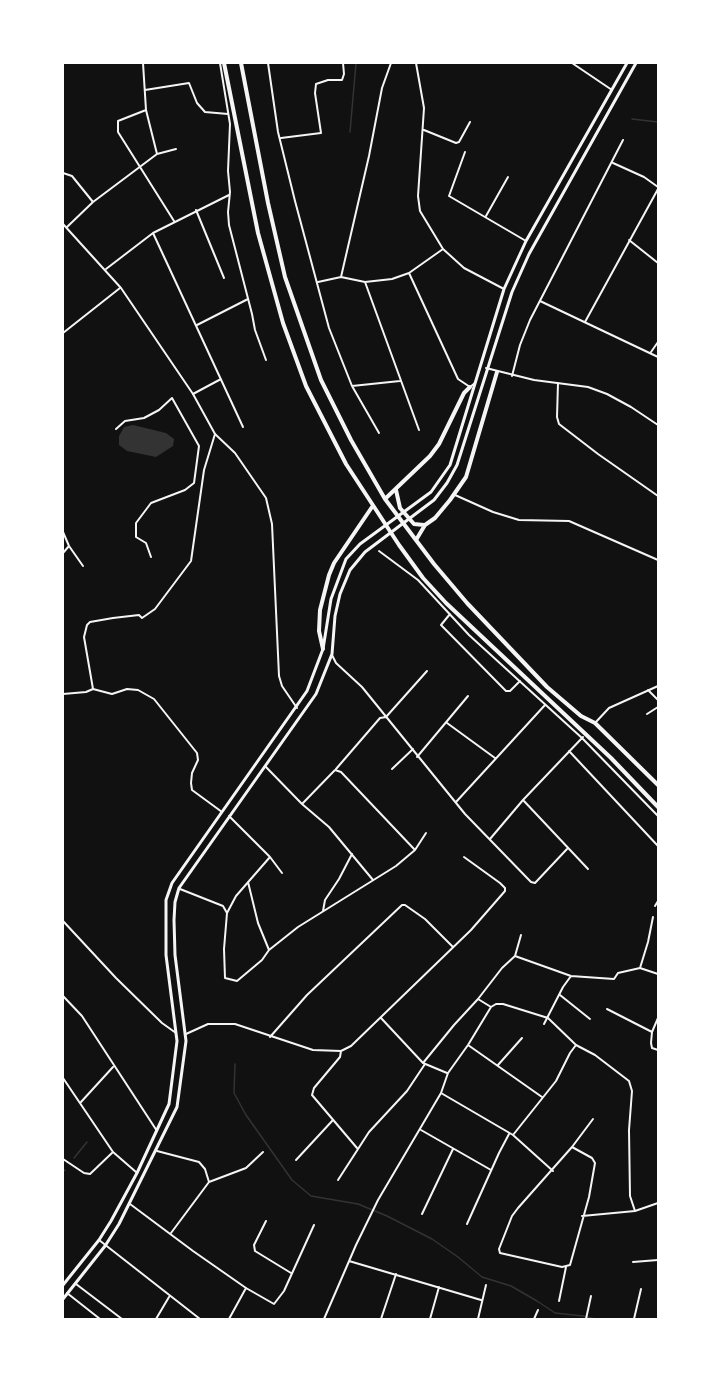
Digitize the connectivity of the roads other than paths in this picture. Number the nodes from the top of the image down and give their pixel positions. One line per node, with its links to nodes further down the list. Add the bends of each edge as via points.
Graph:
1 (142, 63): 11 (street)
2 (222, 63): 14 (street); 78 (highway, via 258,232 283,323 325,425)
3 (241, 63): 77 (highway, via 280,256 298,320 321,380)
4 (268, 63): 17 (street)
5 (344, 63): 17 (street, via 342,80 316,84 321,133)
6 (392, 63): 43 (street, via 382,88)
7 (416, 63): 16 (street)
8 (572, 63): 12 (street)
9 (627, 63): 12 (main road)
10 (636, 63): 39 (main road)
11 (144, 90): 13 (street); 14 (street, via 189,83 205,112)
12 (612, 90): 36 (main road)
13 (146, 110): 21 (street); 23 (street, via 123,118 117,125)
14 (229, 114): 27 (street)
15 (470, 122): 16 (street, via 456,143)
16 (424, 130): 37 (street, via 420,211)
17 (281, 138): 45 (street, via 294,201)
18 (623, 140): 22 (street)
19 (176, 149): 21 (street)
20 (465, 152): 30 (street, via 449,196)
21 (157, 154): 23 (street)
22 (613, 163): 26 (street); 50 (street)
23 (140, 168): 28 (street); 31 (street)
24 (63, 173): 28 (street, via 72,176)
25 (508, 177): 30 (street)
26 (658, 188): 35 (street)
27 (230, 195): 29 (street); 49 (street, via 229,225)
28 (93, 202): 33 (street)
29 (196, 210): 31 (street); 44 (street)
30 (486, 216): 36 (street)
31 (174, 221): 34 (street)
32 (63, 224): 33 (street)
33 (67, 227): 41 (street)
34 (153, 232): 41 (street); 52 (street)
35 (628, 240): 40 (street); 51 (street)
36 (526, 241): 38 (main road)
37 (443, 249): 42 (street); 48 (street, via 464,268)
38 (521, 250): 39 (main road); 48 (main road)
39 (529, 254): 58 (main road)
40 (658, 263)
41 (106, 269): 47 (street)
42 (409, 273): 46 (street); 66 (street, via 455,373)
43 (341, 277): 45 (street); 46 (street)
44 (224, 278)
45 (318, 282): 65 (street, via 329,328)
46 (365, 282): 62 (street)
47 (121, 288): 53 (street); 67 (street)
48 (504, 290): 63 (main road)
49 (248, 299): 52 (street); 57 (street)
50 (540, 301): 51 (street); 60 (street)
51 (585, 322): 55 (street)
52 (197, 325): 61 (street)
53 (63, 333)
54 (658, 342): 55 (street)
55 (651, 353): 56 (street)
56 (658, 357)
57 (266, 360)
58 (486, 368): 59 (street); 90 (main road, via 457,465 447,483 434,500 364,552 345,579 335,616)
59 (497, 372): 60 (street); 75 (highway, via 474,455)
60 (512, 375): 64 (street)
61 (221, 379): 67 (street); 69 (street)
62 (400, 381): 65 (street); 71 (street)
63 (477, 382): 66 (street); 89 (main road, via 450,465 431,492 368,537 346,560 331,599)
64 (558, 383): 68 (street, via 607,394); 76 (street, via 559,424)
65 (352, 386): 72 (street)
66 (470, 387): 74 (highway, via 454,410 439,444)
67 (193, 394): 73 (street)
68 (658, 425)
69 (243, 427)
70 (116, 429): 85 (street, via 124,421 144,418 159,410 172,398 199,446 195,483 151,503 136,523 136,537 146,543)
71 (419, 430)
72 (379, 433)
73 (215, 434): 94 (street, via 204,470 193,556 188,566 155,609 142,618 113,618 87,625 84,637); 101 (street, via 235,453 266,498 272,524 278,668 282,686)
74 (396, 489): 77 (highway); 79 (highway, via 400,508 414,524)
75 (454, 494): 79 (highway); 86 (street, via 519,520 569,521)
76 (658, 496)
77 (385, 499): 81 (highway)
78 (372, 507): 89 (highway, via 329,575 320,610); 106 (highway, via 423,578 457,615)
79 (425, 525): 81 (highway)
80 (63, 532): 82 (street)
81 (416, 540): 105 (highway, via 462,598 547,687)
82 (69, 546): 84 (street); 87 (street)
83 (379, 551): 88 (street, via 418,580)
84 (63, 553)
85 (152, 557)
86 (658, 560)
87 (83, 566)
88 (450, 614): 92 (street); 92 (street, via 441,625 506,691)
89 (323, 650): 101 (main road, via 308,691)
90 (332, 654): 103 (street); 111 (main road, via 310,705)
91 (428, 671): 103 (street)
92 (520, 681): 99 (street)
93 (658, 686): 95 (street)
94 (93, 689): 96 (street); 119 (street, via 112,694 138,690 154,699 196,753 192,790)
95 (648, 690): 98 (street); 105 (street, via 609,708)
96 (63, 694)
97 (468, 696): 104 (street)
98 (658, 700)
99 (545, 705): 106 (street); 110 (street)
100 (658, 707): 102 (street)
101 (297, 708): 119 (main road)
102 (647, 714)
103 (386, 717): 107 (street); 113 (street, via 380,718)
104 (446, 722): 109 (street); 110 (street)
105 (595, 723): 114 (highway)
106 (584, 736): 108 (street); 118 (highway); 121 (street)
107 (413, 749): 109 (street); 112 (street)
108 (569, 751): 115 (street); 124 (street)
109 (417, 757): 116 (street)
110 (495, 758): 116 (street)
111 (265, 766): 117 (street); 120 (main road)
112 (392, 769)
113 (335, 770): 117 (street); 126 (street)
114 (658, 785)
115 (523, 800): 123 (street); 125 (street)
116 (456, 802): 123 (street)
117 (302, 804): 127 (street)
118 (658, 807)
119 (222, 812): 130 (main road)
120 (228, 816): 128 (street); 131 (main road)
121 (658, 816)
122 (426, 833): 126 (street)
123 (490, 839): 125 (street, via 533,884)
124 (658, 846)
125 (567, 849): 132 (street)
126 (415, 850): 134 (street)
127 (352, 854): 134 (street); 139 (street, via 324,900)
128 (270, 857): 133 (street); 135 (street)
129 (464, 857): 144 (street, via 506,889)
130 (184, 864): 131 (main road); 161 (main road, via 167,893 165,919 169,988)
131 (191, 869): 136 (main road)
132 (588, 869)
133 (282, 873)
134 (373, 880): 139 (street)
135 (248, 882): 140 (street); 145 (street)
136 (179, 888): 140 (street, via 223,906); 162 (main road, via 175,902 175,956)
137 (658, 901): 138 (street)
138 (655, 906)
139 (323, 911): 145 (street)
140 (227, 913): 145 (street, via 225,978 237,981)
141 (653, 917): 147 (street)
142 (63, 921): 161 (street, via 116,978)
143 (521, 935): 146 (street)
144 (453, 947): 155 (street); 163 (street, via 425,919 402,905 307,995)
145 (269, 950)
146 (515, 956): 149 (street); 152 (street)
147 (640, 968): 148 (street); 149 (street, via 618,973 614,979)
148 (658, 974)
149 (571, 976): 150 (street)
150 (560, 995): 156 (street); 158 (street)
151 (63, 996): 171 (street, via 82,1016)
152 (478, 999): 153 (street); 169 (street)
153 (491, 1007): 156 (street, via 503,1004); 166 (street)
154 (607, 1009): 160 (street)
155 (381, 1018): 168 (street); 169 (street)
156 (548, 1018): 159 (street); 165 (street)
157 (658, 1018): 160 (street)
158 (590, 1019)
159 (544, 1024)
160 (652, 1032): 167 (street, via 652,1048)
161 (177, 1034): 180 (main road, via 169,1104)
162 (185, 1034): 163 (street, via 208,1024 235,1024); 185 (main road, via 177,1107)
163 (270, 1037): 168 (street, via 313,1050)
164 (522, 1038): 170 (street)
165 (576, 1044): 175 (street, via 556,1082); 197 (street, via 632,1085 630,1196)
166 (468, 1045): 170 (street); 172 (street)
167 (658, 1050)
168 (341, 1051): 178 (street, via 312,1094)
169 (424, 1064): 172 (street); 183 (street, via 407,1091)
170 (498, 1065): 175 (street)
171 (114, 1066): 176 (street); 180 (street)
172 (448, 1073): 174 (street)
173 (63, 1078): 176 (street)
174 (441, 1093): 179 (street); 181 (street)
175 (542, 1097): 181 (street)
176 (81, 1102): 186 (street)
177 (593, 1119): 182 (street)
178 (333, 1120): 183 (street); 189 (street)
179 (420, 1130): 184 (street); 206 (street, via 378,1200)
180 (157, 1131): 192 (main road)
181 (511, 1135): 190 (street); 191 (street)
182 (572, 1147): 191 (street); 199 (street, via 595,1163)
183 (357, 1148): 193 (street)
184 (453, 1149): 190 (street); 198 (street)
185 (157, 1151): 194 (street, via 199,1162); 196 (main road)
186 (113, 1152): 188 (street, via 90,1174); 192 (street)
187 (263, 1152): 194 (street, via 246,1168)
188 (63, 1159)
189 (296, 1160)
190 (491, 1170): 201 (street)
191 (553, 1171): 209 (street, via 512,1216 499,1251)
192 (137, 1173): 204 (main road)
193 (338, 1180)
194 (209, 1182): 203 (street)
195 (658, 1203): 197 (street)
196 (130, 1204): 203 (street); 205 (main road)
197 (635, 1211): 199 (street)
198 (422, 1214)
199 (582, 1216): 209 (street, via 570,1265)
200 (266, 1221): 210 (street, via 254,1245 255,1251)
201 (467, 1224)
202 (314, 1225): 210 (street)
203 (171, 1233): 216 (street)
204 (99, 1240): 205 (street); 213 (main road)
205 (105, 1245): 212 (main road); 220 (street)
206 (349, 1260): 211 (street); 230 (street)
207 (658, 1260): 208 (street)
208 (633, 1262)
209 (566, 1267): 223 (street)
210 (291, 1273): 216 (street, via 274,1304)
211 (396, 1274): 215 (street); 231 (street)
212 (76, 1284): 218 (main road); 226 (street)
213 (63, 1285)
214 (486, 1285): 222 (street)
215 (439, 1287): 222 (street); 232 (street)
216 (246, 1288): 229 (street)
217 (641, 1289): 236 (street)
218 (67, 1293): 221 (main road); 225 (street)
219 (591, 1296): 235 (street)
220 (169, 1297): 227 (street); 228 (street)
221 (63, 1299)
222 (481, 1300): 233 (street)
223 (559, 1301)
224 (538, 1310): 234 (street)
225 (100, 1319)
226 (122, 1319)
227 (156, 1319)
228 (200, 1319)
229 (229, 1319)
230 (324, 1319)
231 (381, 1319)
232 (430, 1319)
233 (478, 1319)
234 (534, 1319)
235 (586, 1319)
236 (634, 1319)

